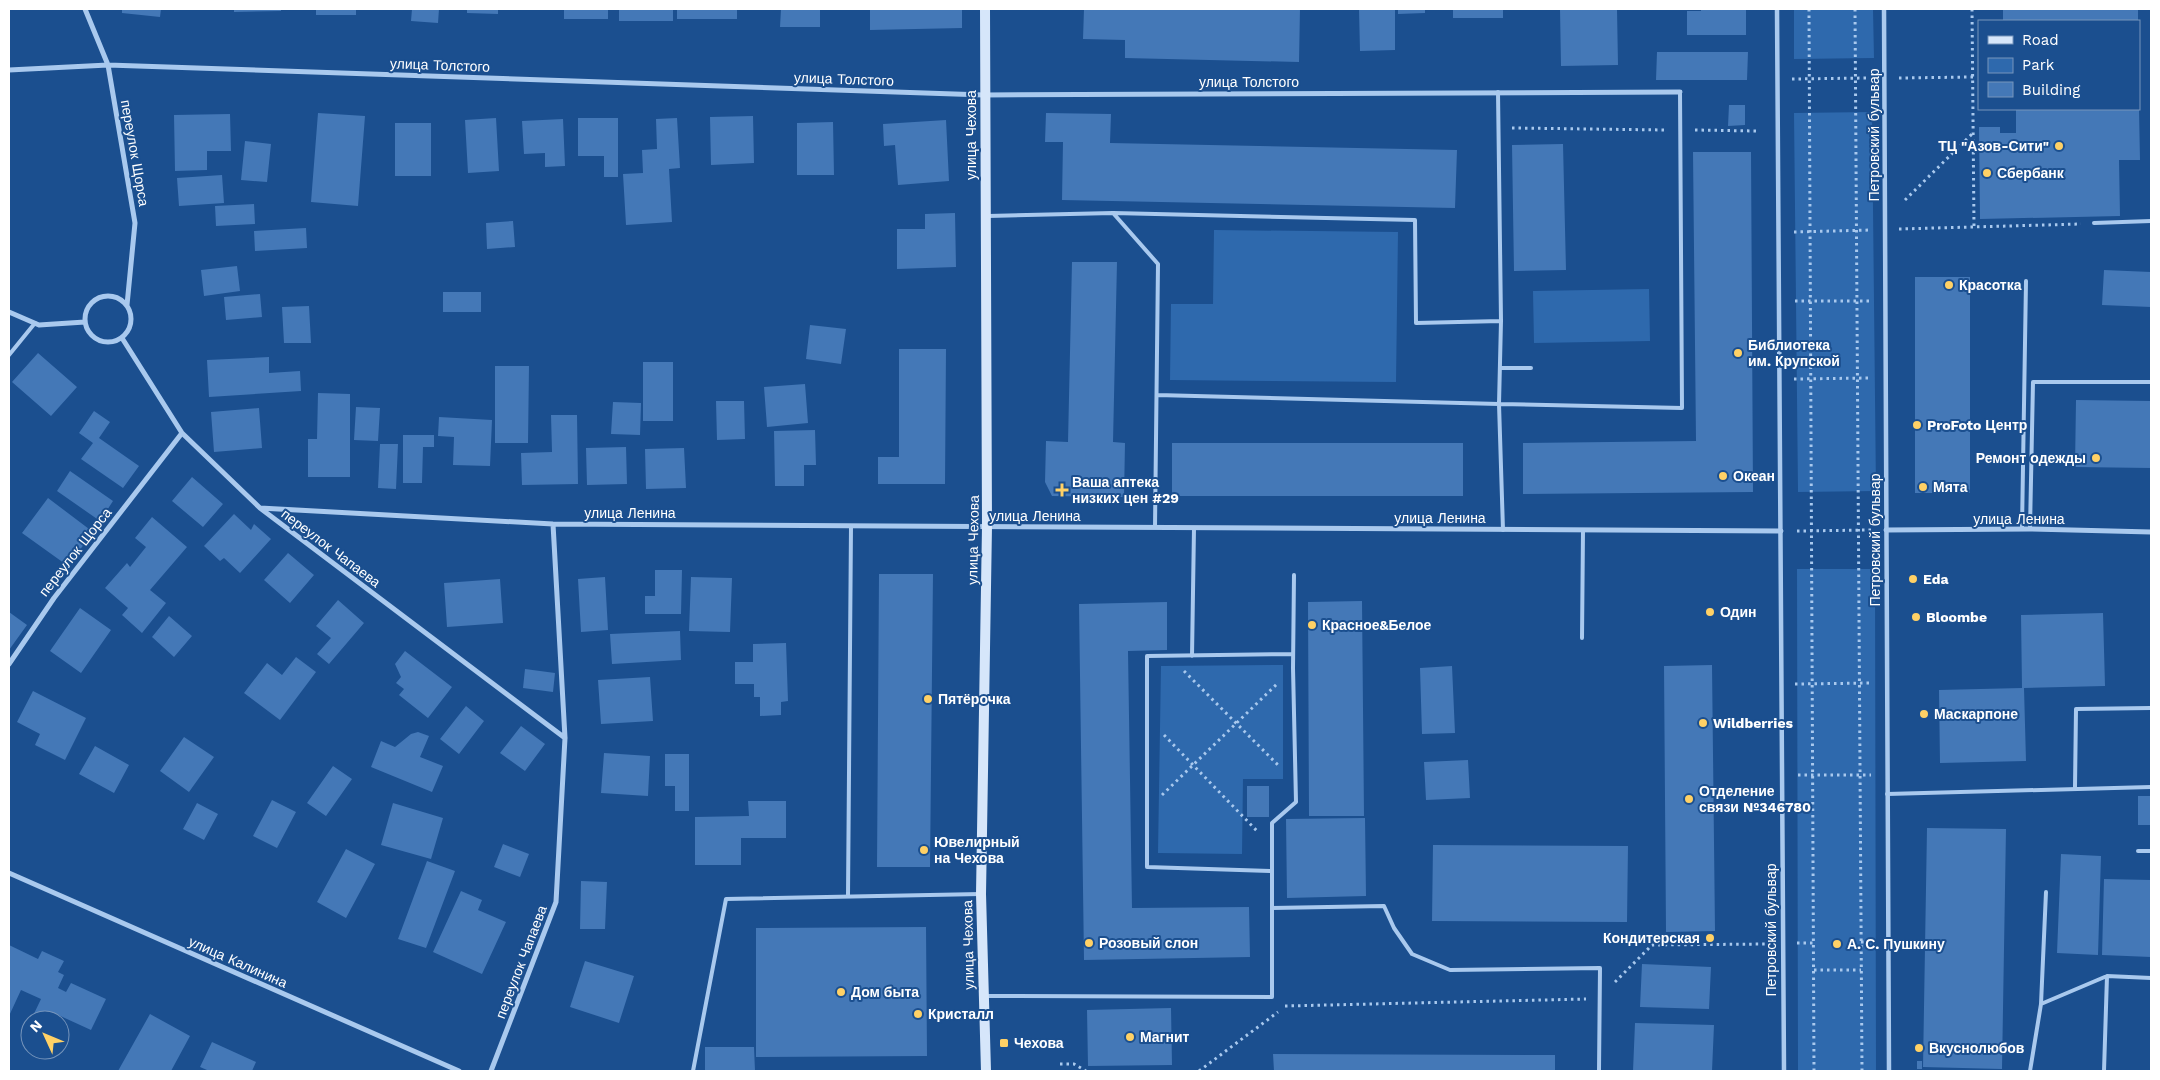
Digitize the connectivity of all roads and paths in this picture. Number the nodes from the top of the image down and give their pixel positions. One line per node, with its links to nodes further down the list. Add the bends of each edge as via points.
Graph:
1 (85, 9): 9 (street, переулок Щорса)
2 (985, 9): 18 (main road, улица Чехова)
3 (1777, 9): 14 (street, Петровский бульвар)
4 (1809, 9): 15 (path)
5 (1855, 9): 12 (path)
6 (1884, 9): 13 (street, Петровский бульвар)
7 (1968, 9): 8 (path)
8 (1972, 11): 11 (path)
9 (108, 65): 10 (street, улица Толстого); 18 (street, улица Толстого); 38 (street, переулок Щорса, via 135,223)
10 (9, 70)
11 (1973, 76): 13 (path); 22 (path)
12 (1855, 78): 13 (path); 15 (path); 30 (path)
13 (1885, 78): 29 (street, Петровский бульвар)
14 (1777, 79): 15 (path); 31 (street, Петровский бульвар)
15 (1810, 79): 32 (path)
16 (1498, 92): 17 (street, улица Толстого); 18 (street, улица Толстого); 19 (lane)
17 (1680, 92): 20 (lane)
18 (984, 95): 25 (main road, улица Чехова)
19 (1498, 128): 20 (path); 40 (lane)
20 (1680, 130): 21 (path); 53 (lane, via 1682,408)
21 (1756, 131)
22 (1973, 133): 23 (path); 28 (path)
23 (1905, 200)
24 (1113, 214): 25 (lane); 40 (lane, via 1415,220 1416,323); 52 (lane, via 1158,264)
25 (984, 216): 58 (main road, улица Чехова)
26 (2151, 221): 27 (lane)
27 (2094, 224): 28 (path)
28 (1974, 227): 29 (path)
29 (1885, 229): 30 (path); 36 (street, Петровский бульвар)
30 (1856, 230): 32 (path); 35 (path)
31 (1779, 232): 32 (path); 37 (street, Петровский бульвар)
32 (1811, 232): 34 (path)
33 (2026, 281): 61 (lane)
34 (1811, 301): 35 (path); 37 (path); 47 (path)
35 (1857, 301): 36 (path); 48 (path)
36 (1886, 301): 49 (street, Петровский бульвар)
37 (1779, 302): 50 (street, Петровский бульвар)
38 (126, 305): 41 (street, via 114,297 100,298 89,308); 43 (street, via 131,319 130,327)
39 (9, 312): 42 (street)
40 (1501, 321): 45 (lane)
41 (86, 322): 42 (street); 43 (street, via 88,330 99,340)
42 (34, 323): 44 (lane)
43 (122, 338): 54 (street, переулок Чапаева)
44 (9, 355)
45 (1500, 368): 46 (lane); 53 (lane)
46 (1531, 368)
47 (1812, 378): 48 (path); 50 (path); 67 (path)
48 (1857, 378): 49 (path); 68 (path)
49 (1886, 378): 65 (street, Петровский бульвар)
50 (1780, 379): 66 (street, Петровский бульвар)
51 (2151, 382): 62 (lane, via 2033,382)
52 (1157, 395): 53 (lane); 59 (lane)
53 (1499, 404): 63 (lane)
54 (182, 433): 55 (street, переулок Чапаева); 75 (street, переулок Щорса, via 54,598)
55 (260, 508): 56 (street, улица Ленина); 84 (street, переулок Чапаева)
56 (553, 524): 57 (street, улица Ленина); 84 (street, переулок Чапаева)
57 (851, 526): 58 (street, улица Ленина); 102 (lane)
58 (987, 526): 59 (street, улица Ленина); 101 (main road, улица Чехова)
59 (1155, 527): 60 (street, улица Ленина)
60 (1194, 528): 63 (street, улица Ленина); 74 (lane)
61 (2022, 529): 62 (street, улица Ленина); 65 (street, улица Ленина)
62 (2030, 529): 69 (street, улица Ленина)
63 (1503, 530): 64 (street, улица Ленина)
64 (1583, 530): 66 (street, улица Ленина); 71 (lane)
65 (1886, 530): 68 (path); 77 (street, Петровский бульвар)
66 (1781, 531): 67 (path); 79 (street, Петровский бульвар)
67 (1812, 531): 68 (path); 80 (path)
68 (1858, 531): 78 (path)
69 (2151, 532)
70 (1294, 575): 72 (lane)
71 (1582, 638)
72 (1292, 654): 74 (lane); 76 (lane)
73 (1169, 656): 74 (lane); 82 (lane, via 1148,656); 83 (path)
74 (1192, 656)
75 (9, 664)
76 (1292, 668): 83 (path); 90 (lane)
77 (1887, 682): 78 (path); 89 (street, Петровский бульвар)
78 (1859, 683): 80 (path); 88 (path)
79 (1782, 684): 80 (path); 86 (street, Петровский бульвар)
80 (1813, 684): 87 (path)
81 (2151, 708): 92 (lane, via 2076,709)
82 (1148, 719): 85 (path); 94 (lane)
83 (1236, 723): 85 (path); 90 (path)
84 (565, 738): 117 (street, переулок Чапаева, via 556,902)
85 (1193, 765): 94 (path); 95 (path)
86 (1782, 774): 87 (path); 123 (street, Петровский бульвар)
87 (1813, 775): 88 (path); 105 (path)
88 (1860, 775): 89 (path); 106 (path)
89 (1887, 775): 93 (street, Петровский бульвар)
90 (1295, 783): 95 (lane, via 1296,802 1272,823)
91 (2151, 787): 92 (lane)
92 (2075, 788): 93 (lane)
93 (1887, 794): 126 (street, Петровский бульвар)
94 (1147, 809): 98 (lane, via 1147,867)
95 (1271, 846): 98 (lane)
96 (2138, 851): 97 (lane)
97 (2151, 851)
98 (1270, 871): 103 (lane)
99 (9, 873): 115 (street, улица Калинина)
100 (2046, 892): 111 (lane)
101 (981, 894): 102 (lane); 109 (main road, улица Чехова)
102 (848, 896): 118 (lane, via 726,899)
103 (1272, 908): 109 (lane, via 1272,997); 110 (lane, via 1384,906 1412,954 1450,970 1600,968)
104 (1758, 944): 110 (path, via 1652,945)
105 (1814, 970): 106 (path); 124 (path)
106 (1861, 970): 125 (path)
107 (2107, 976): 108 (lane); 111 (lane); 128 (lane)
108 (2151, 978)
109 (982, 996): 119 (main road, улица Чехова)
110 (1600, 999): 113 (path); 122 (lane)
111 (2041, 1004): 127 (lane)
112 (1277, 1006): 113 (path)
113 (1287, 1006): 121 (path)
114 (1060, 1064): 120 (path, via 1074,1064)
115 (450, 1070): 116 (street, улица Калинина)
116 (459, 1071)
117 (491, 1071)
118 (693, 1071)
119 (986, 1071)
120 (1086, 1071)
121 (1199, 1071)
122 (1599, 1071)
123 (1784, 1071)
124 (1814, 1071)
125 (1862, 1071)
126 (1888, 1071)
127 (2030, 1071)
128 (2104, 1071)

